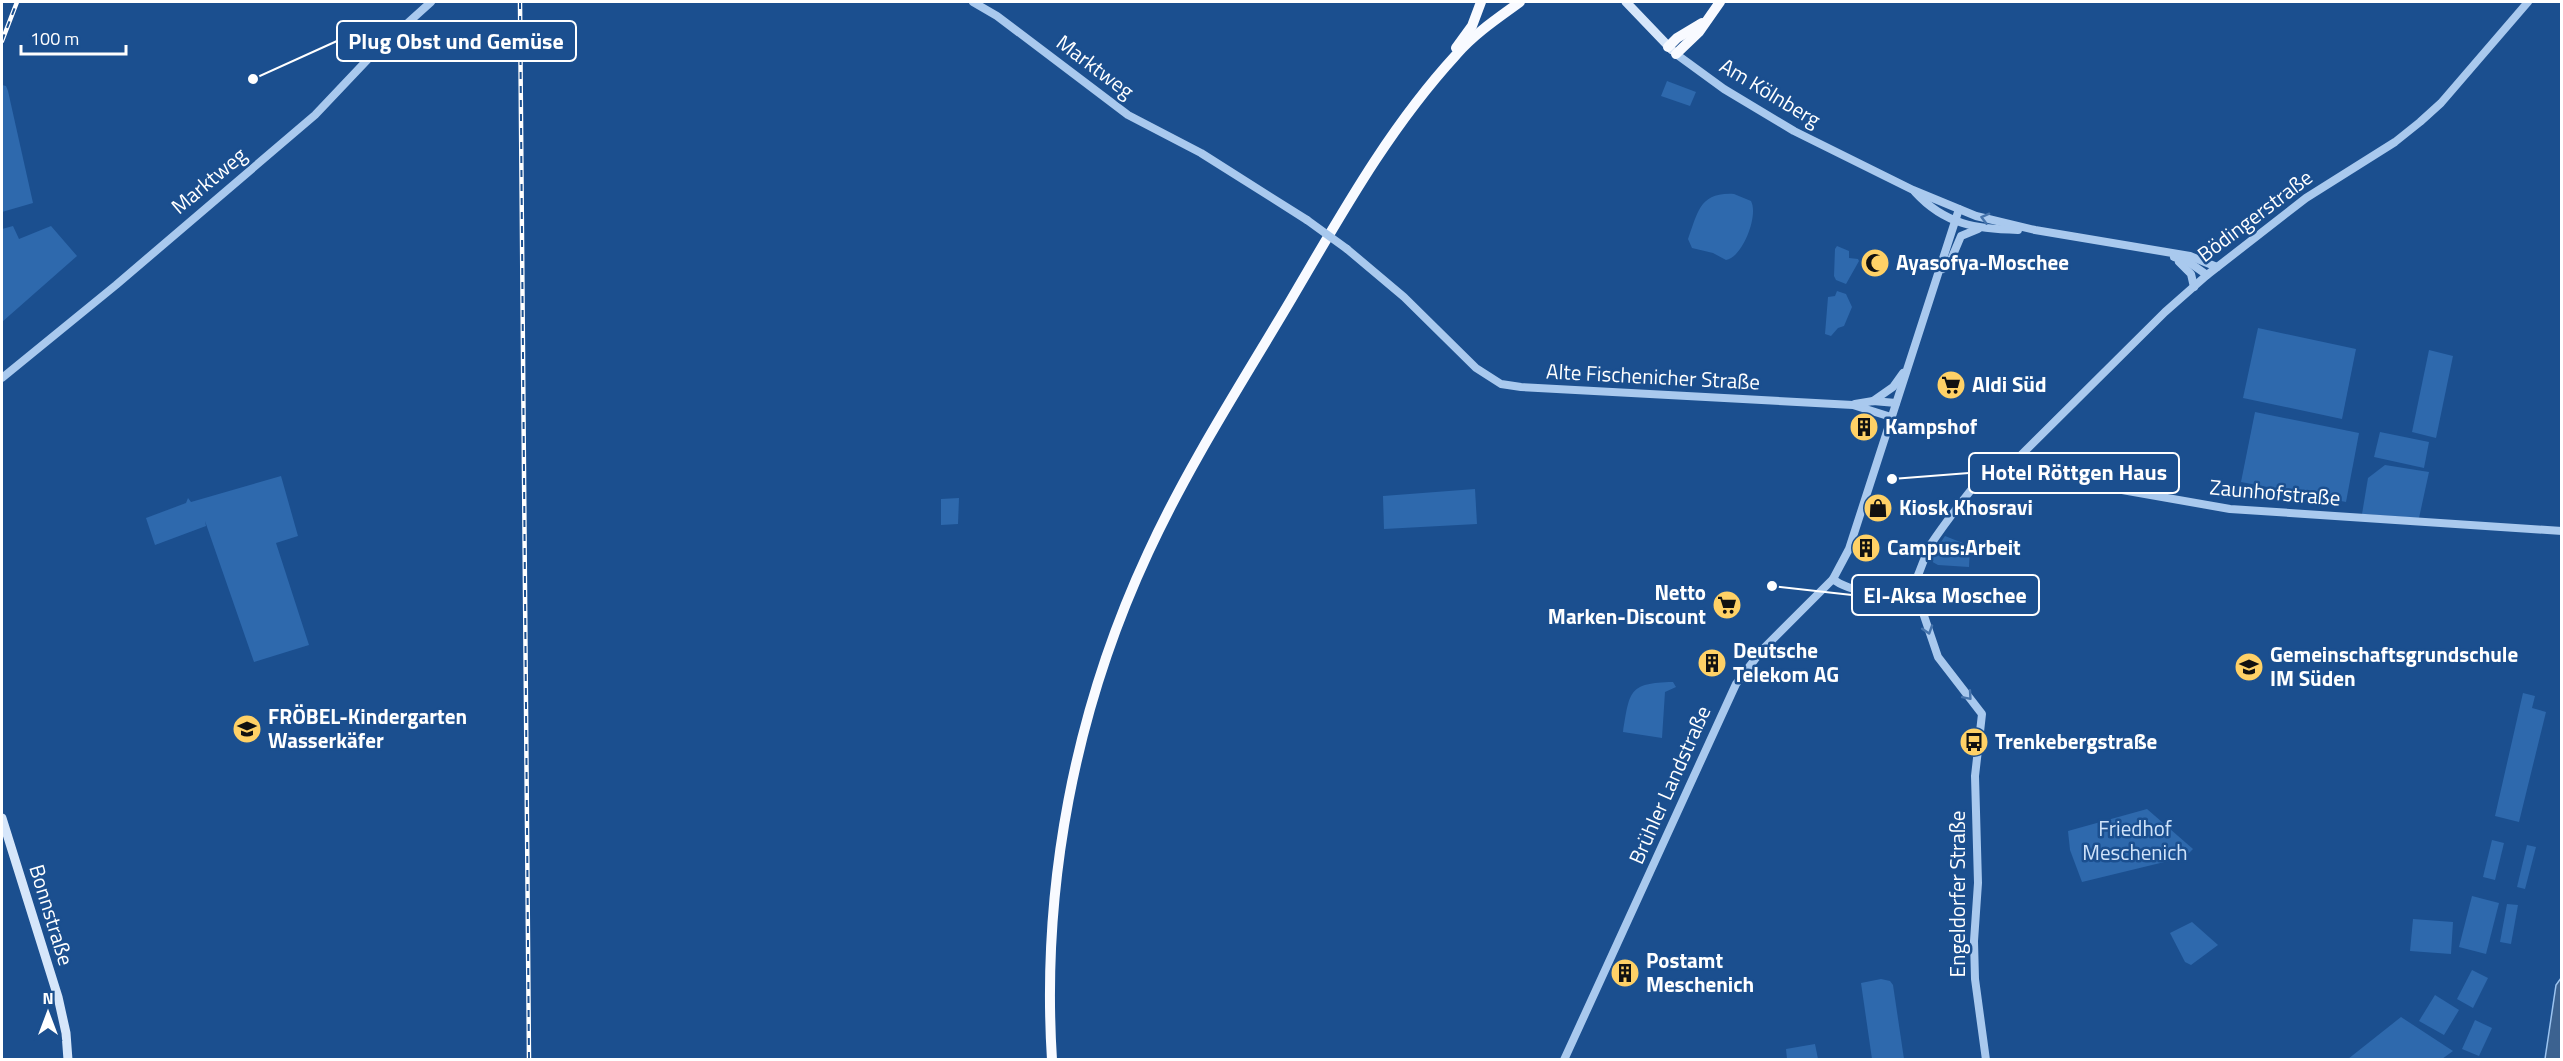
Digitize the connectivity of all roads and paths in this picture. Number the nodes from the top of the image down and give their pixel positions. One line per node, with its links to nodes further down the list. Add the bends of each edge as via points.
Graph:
1 (431, 2): 22 (street, Marktweg, via 315,114)
2 (973, 2): 15 (street, Marktweg, bridge, via 1128,115 1201,153)
3 (1481, 2): 9 (highway, via 1472,26)
4 (1520, 2): 9 (highway, via 1466,45)
5 (1626, 2): 8 (main road, Am Kölnberg)
6 (1720, 2): 8 (highway, via 1699,32)
7 (2528, 2): 17 (street, Bödingerstraße, via 2420,122 2306,198)
8 (1672, 50): 10 (street, Am Kölnberg, via 1724,89 1794,131)
9 (1445, 69): 33 (highway, via 1406,114 1359,185 1193,467 1160,527 1123,611 1084,730 1060,855 1053,919)
10 (1913, 190): 11 (street, Am Kölnberg); 12 (street, Am Kölnberg)
11 (1959, 209): 12 (street, Brühler Landstraße); 14 (street, Am Kölnberg, one-way to 11)
12 (1956, 222): 13 (street, Am Kölnberg); 18 (street, Brühler Landstraße)
13 (1980, 229): 14 (street, Am Kölnberg); 18 (street, via 1961,236 1950,262)
14 (2035, 230): 16 (street, Am Kölnberg)
15 (1347, 249): 25 (street, Alte Fischenicher Straße, via 1487,376 1501,384)
16 (2168, 254): 17 (street, Am Kölnberg, via 2190,256); 19 (street, Am Kölnberg); 20 (street, via 2191,274)
17 (2217, 267): 19 (street, Bödingerstraße)
18 (1941, 270): 21 (street, Brühler Landstraße)
19 (2207, 275): 20 (street, Bödingerstraße)
20 (2194, 287): 27 (street, Bödingerstraße, via 2164,312)
21 (1908, 367): 23 (street, via 1893,387); 24 (street, Brühler Landstraße)
22 (2, 378)
23 (1873, 401): 24 (street); 25 (street)
24 (1896, 403): 26 (street, Brühler Landstraße)
25 (1853, 405): 26 (street)
26 (1891, 417): 29 (street, Brühler Landstraße, via 1849,549)
27 (2011, 469): 28 (street, Zaunhofstraße, via 2230,509); 30 (street, Zaunhofstraße, via 1988,470 1931,545)
28 (2562, 531)
29 (1833, 579): 30 (street, via 1863,592 1902,594); 34 (street, Brühler Landstraße, via 1762,650 1736,684)
30 (1911, 590): 35 (street, Engeldorfer Straße, one-way to 35, via 1919,601 1938,657 1982,714 1975,776 1978,883 1974,941)
31 (2, 818): 32 (main road, Bonnstraße, via 58,997)
32 (68, 1059)
33 (1052, 1059)
34 (1564, 1059)
35 (1986, 1059)

